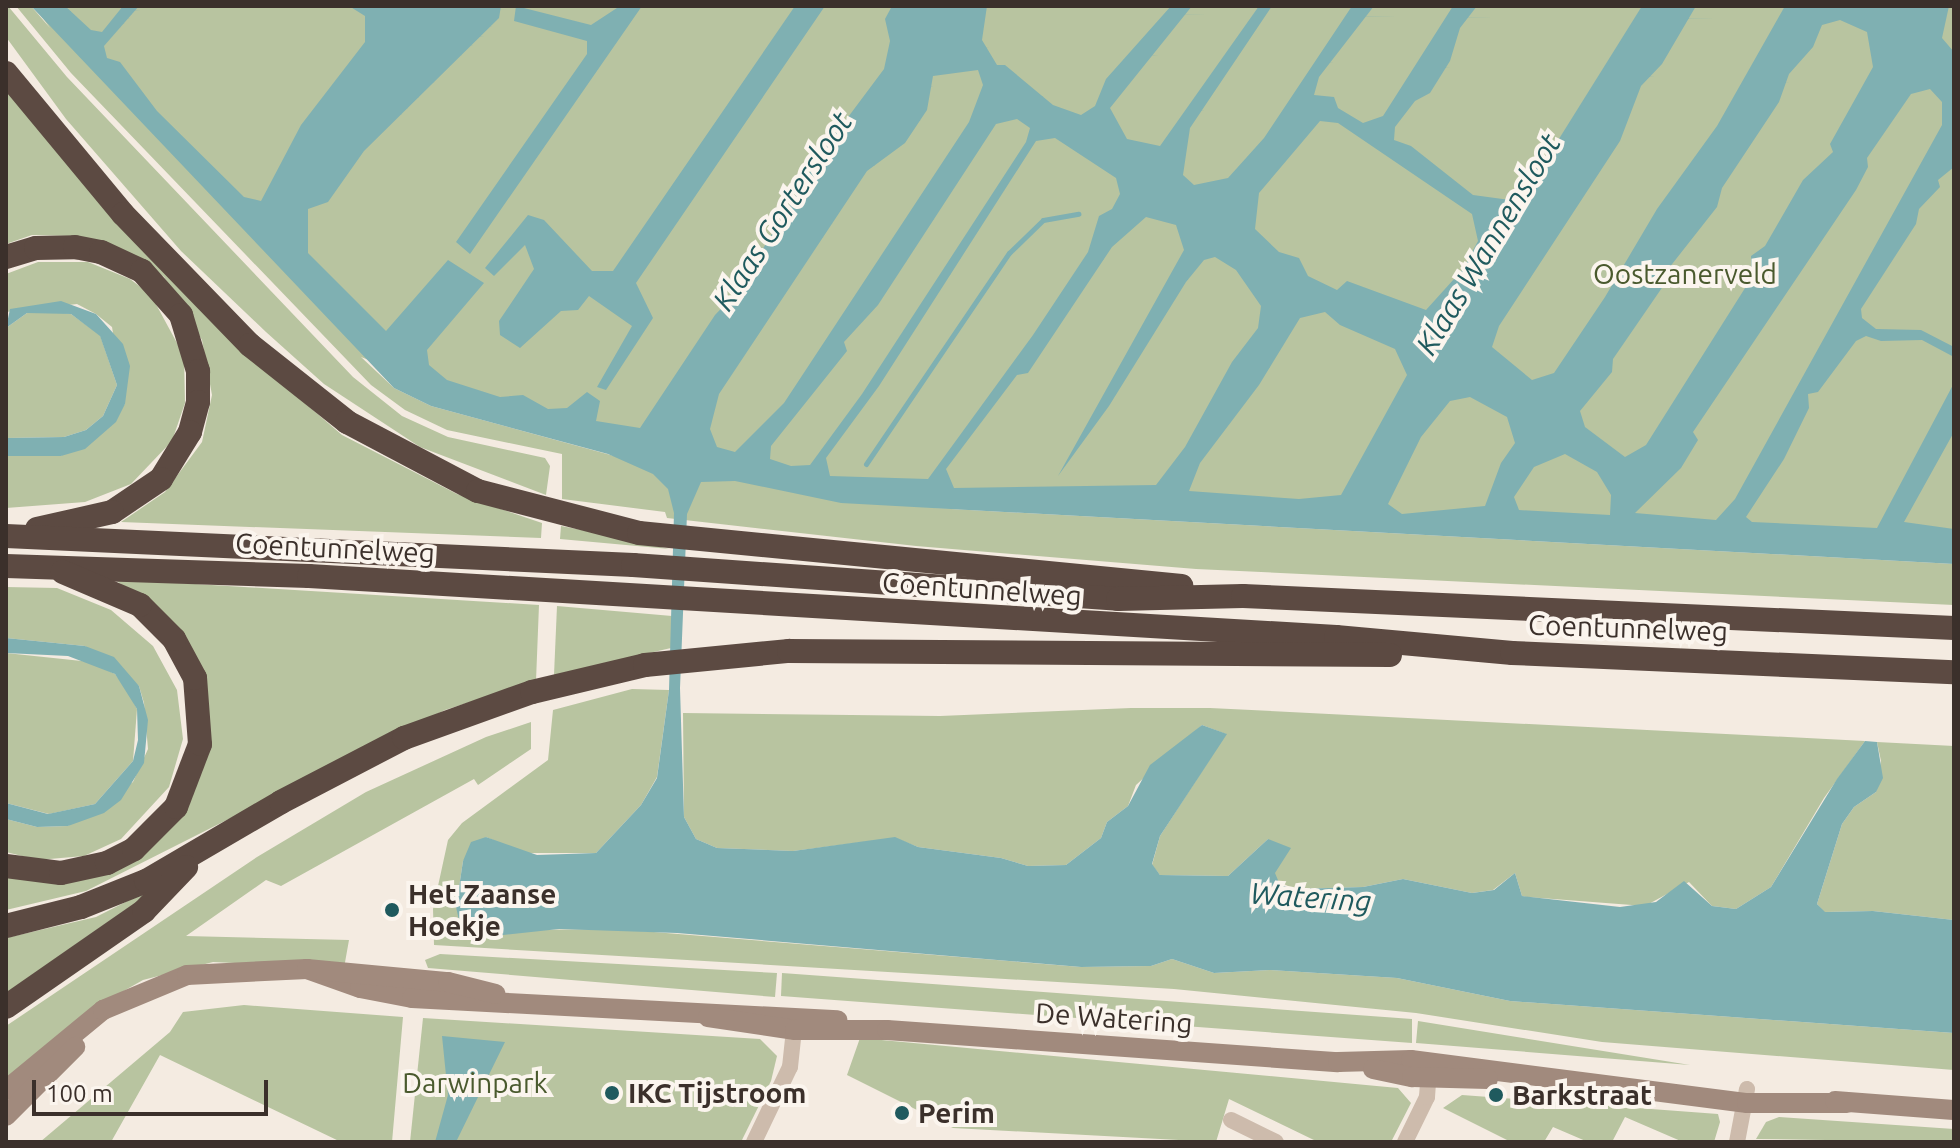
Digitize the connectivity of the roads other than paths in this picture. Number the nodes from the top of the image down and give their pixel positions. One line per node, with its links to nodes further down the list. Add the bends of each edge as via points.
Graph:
1 (6, 73): 6 (highway, via 48,130 195,289 280,371 347,422 478,491 639,533 1121,576)
2 (6, 257): 3 (highway, via 36,248 75,247 101,252 142,271 164,291 187,328 199,386 182,448 148,490 112,512)
3 (6, 536): 6 (highway, Coentunnelweg, via 633,565 1118,599)
4 (6, 566): 5 (highway, Coentunnelweg)
5 (53, 568): 8 (highway, Coentunnelweg, via 309,576 1336,637); 11 (highway, via 120,595 165,627 195,678 200,744 176,807 134,849 107,863 61,873)
6 (1243, 596): 7 (highway, Coentunnelweg)
7 (1954, 628)
8 (1512, 653): 9 (highway, Coentunnelweg); 10 (highway, via 1335,657 789,651 703,657 532,692 379,749)
9 (1954, 672)
10 (205, 847): 12 (highway, via 146,881 81,907); 14 (highway, via 144,911)
11 (6, 866)
12 (6, 926)
13 (119, 1006): 15 (main road, De Watering, via 154,985 187,975 307,969 413,988 448,982 523,1003); 17 (main road, via 84,1023); 20 (main road)
14 (6, 1007)
15 (795, 1022): 16 (main road, De Watering); 22 (street, via 790,1067)
16 (1429, 1069): 18 (main road, De Watering); 24 (street, via 1427,1097)
17 (6, 1090)
18 (1747, 1096): 19 (main road, De Watering); 25 (street)
19 (1954, 1110)
20 (6, 1116)
21 (1231, 1120): 23 (street)
22 (754, 1142)
23 (1276, 1142)
24 (1405, 1142)
25 (1737, 1142)

